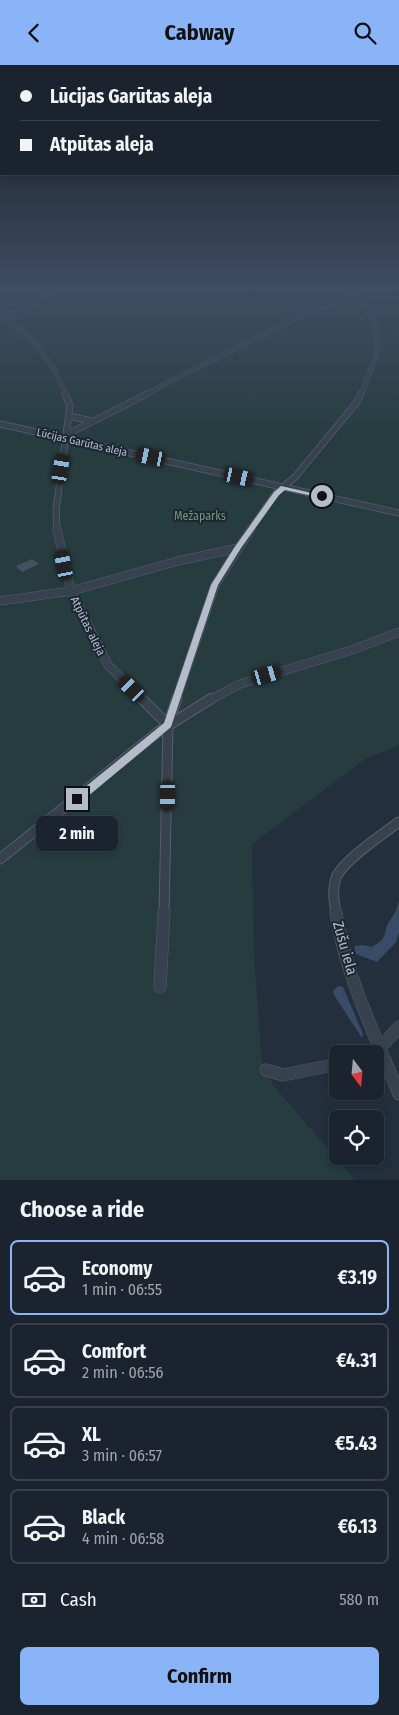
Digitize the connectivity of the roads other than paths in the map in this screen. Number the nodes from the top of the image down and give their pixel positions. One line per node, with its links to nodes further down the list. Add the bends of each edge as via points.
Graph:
1 (31, 339): 4 (street, Atpūtas aleja, via 54,369 70,405)
2 (254, 339): 5 (street)
3 (377, 339): 8 (street, via 378,351 356,402 296,477)
4 (69, 415): 5 (street); 7 (street, Atpūtas aleja)
5 (92, 421): 7 (street)
6 (0, 424): 7 (street, Lūcijas Garūtas aleja)
7 (66, 437): 8 (street, Lūcijas Garūtas aleja); 11 (street, Atpūtas aleja, via 56,510 57,531)
8 (283, 488): 9 (street, Lūcijas Garūtas aleja); 10 (street, via 276,493)
9 (399, 513)
10 (238, 548): 11 (street); 14 (street, via 214,585)
11 (71, 591): 12 (street); 14 (street, Atpūtas aleja, via 108,665)
12 (0, 601)
13 (399, 632): 14 (street, via 240,684)
14 (168, 725): 16 (street); 17 (street)
15 (399, 822): 19 (street, Zušu iela, via 340,871 334,885 334,910 340,935)
16 (0, 859)
17 (160, 987)
18 (399, 1027): 20 (street)
19 (379, 1045)
20 (383, 1045)
21 (384, 1058): 24 (street, Zušu iela)
22 (329, 1066): 23 (street, via 283,1075)
23 (266, 1071)
24 (399, 1094)

